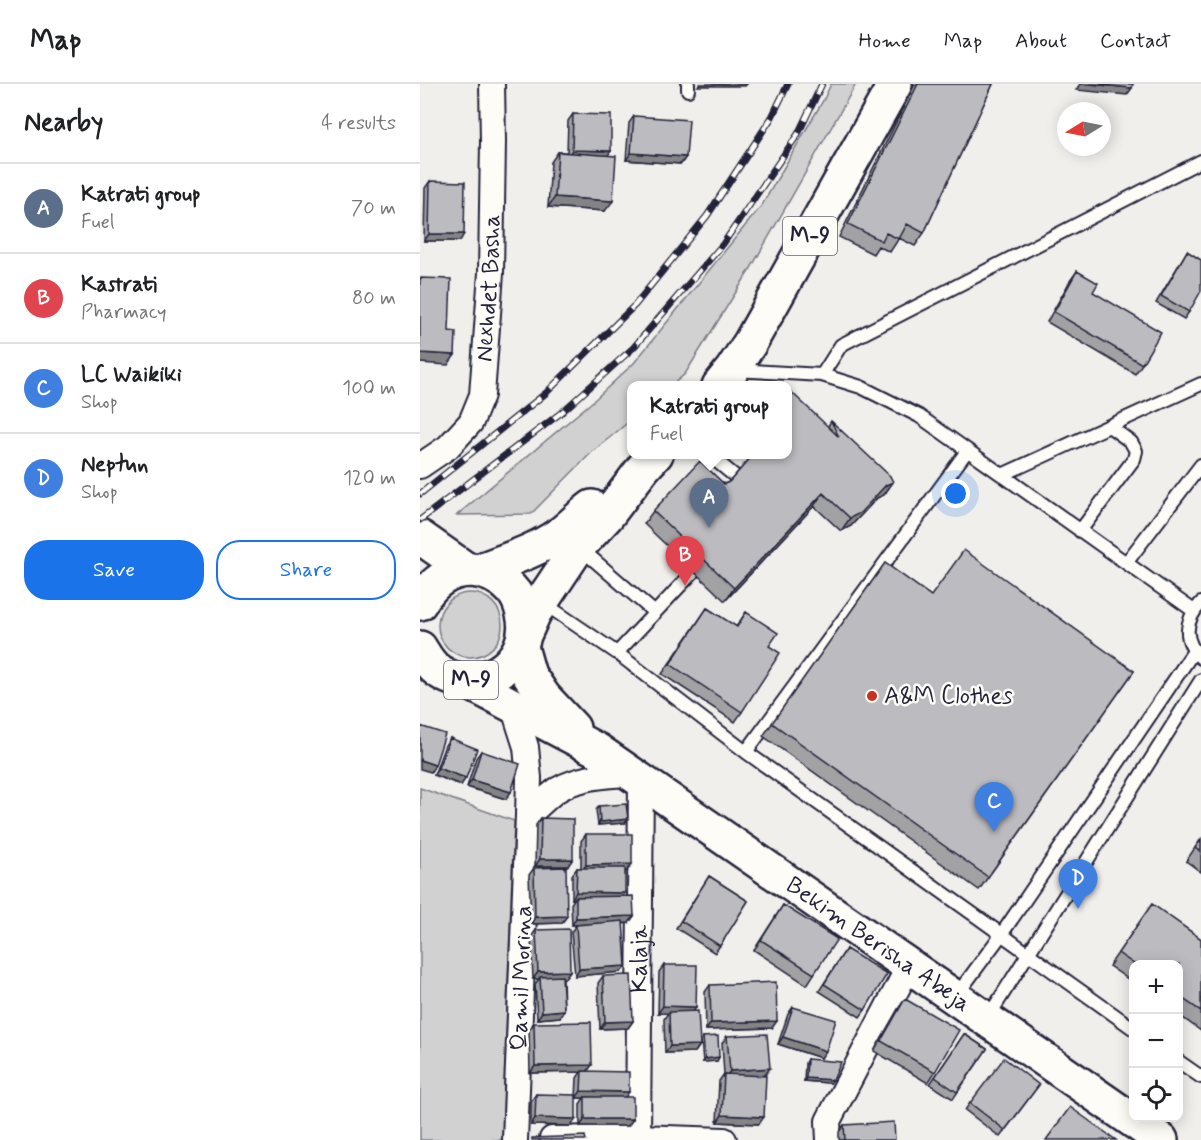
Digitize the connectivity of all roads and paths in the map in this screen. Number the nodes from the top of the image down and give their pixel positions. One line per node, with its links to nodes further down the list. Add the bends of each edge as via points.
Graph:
1 (492, 84): 12 (street, Nexhdet Basha, via 491,273 482,395 471,422 448,447)
2 (895, 84): 5 (main road, M-9, via 767,313)
3 (1201, 161): 4 (lane, via 841,345)
4 (822, 375): 5 (lane); 8 (lane, via 861,387 919,416)
5 (726, 378)
6 (1201, 384): 7 (lane)
7 (1108, 426): 13 (lane); 15 (lane, via 1131,442 1136,451 1134,459)
8 (967, 451): 13 (lane); 34 (lane)
9 (714, 459): 14 (lane)
10 (650, 461): 17 (main road, M-9); 19 (main road, M-9, via 559,534 519,556)
11 (1201, 465): 18 (lane)
12 (420, 466)
13 (1002, 475): 15 (lane)
14 (736, 477)
15 (1080, 531): 18 (lane)
16 (420, 537): 19 (main road, Bekim Berisha Abeja)
17 (578, 547): 21 (main road, M-9); 24 (lane)
18 (1126, 563): 23 (lane)
19 (472, 570): 22 (main road, M-9, via 437,581); 25 (main road, Bekim Berisha Abeja, via 492,575 514,592 525,619)
20 (694, 571): 24 (lane)
21 (541, 601): 25 (main road, M-9); 27 (lane)
22 (420, 603)
23 (1197, 607): 28 (lane, via 1187,631)
24 (655, 613): 27 (lane)
25 (523, 640): 29 (main road, M-9, via 504,669 478,680); 33 (main road, Bekim Berisha Abeja, via 529,675 564,719)
26 (420, 648): 29 (main road, M-9, via 438,670)
27 (617, 653): 34 (lane)
28 (1197, 655): 37 (lane)
29 (461, 680): 31 (main road, M-9); 32 (main road, Bekim Berisha Abeja)
30 (1201, 680): 38 (lane)
31 (420, 689)
32 (513, 706): 33 (main road, Bekim Berisha Abeja); 36 (street, Qamil Morina, via 526,747)
33 (597, 750): 35 (main road, Bekim Berisha Abeja)
34 (746, 752): 37 (lane)
35 (636, 777): 36 (street, via 611,775 576,782 559,789); 39 (main road, Bekim Berisha Abeja); 45 (street, Kalaja)
36 (528, 815): 46 (street, Qamil Morina)
37 (1001, 935): 38 (lane); 40 (lane)
38 (1029, 954): 41 (lane); 42 (lane)
39 (909, 966): 40 (main road, Bekim Berisha Abeja); 48 (street, via 828,1120)
40 (955, 998): 41 (main road, Bekim Berisha Abeja)
41 (987, 1020): 49 (main road, Bekim Berisha Abeja)
42 (1129, 1025)
43 (1183, 1064): 44 (lane)
44 (1201, 1077)
45 (638, 1137): 46 (street); 47 (street)
46 (515, 1140)
47 (724, 1140)
48 (829, 1140)
49 (1161, 1140)

